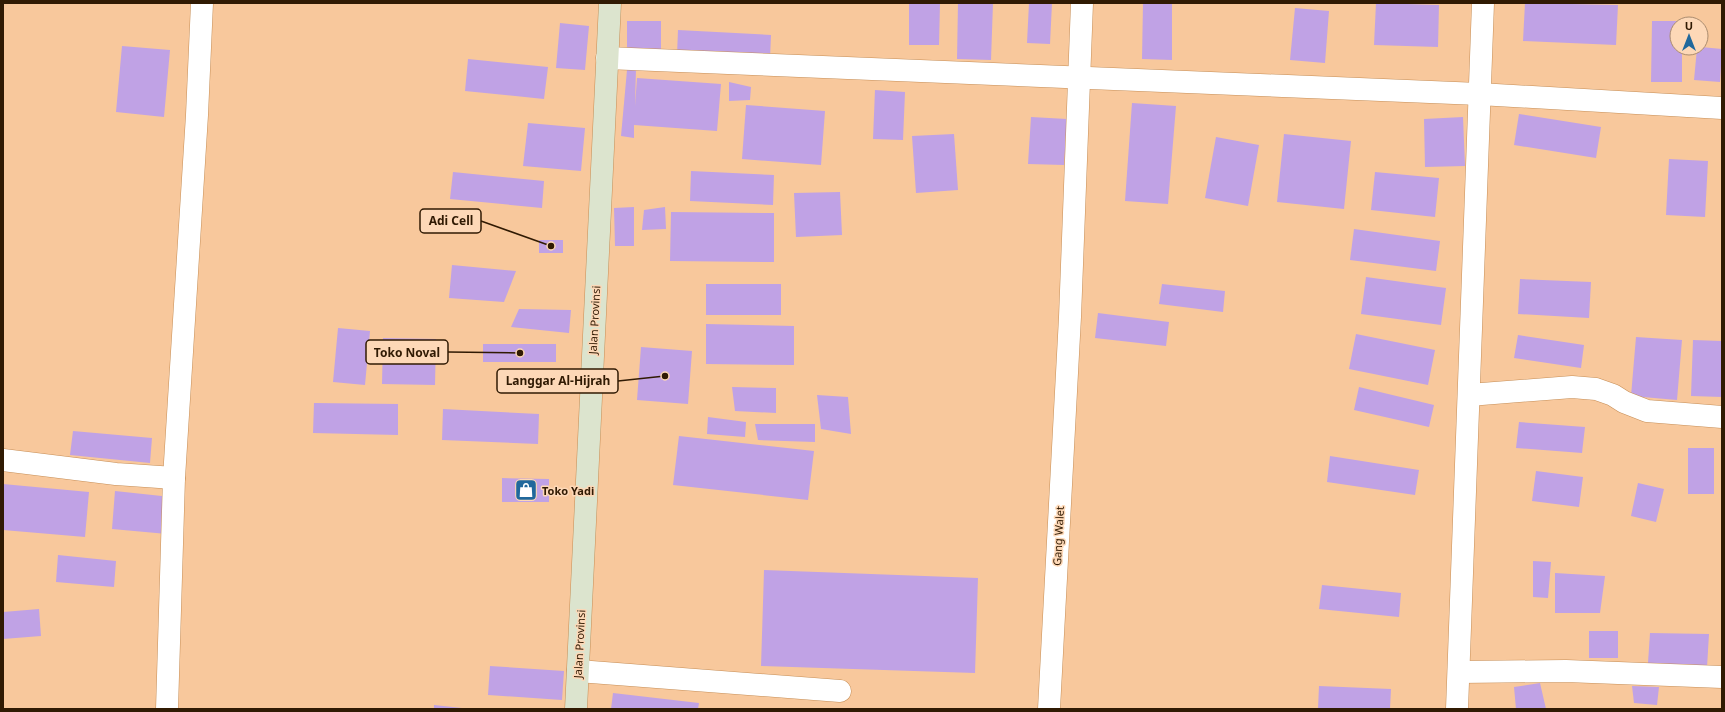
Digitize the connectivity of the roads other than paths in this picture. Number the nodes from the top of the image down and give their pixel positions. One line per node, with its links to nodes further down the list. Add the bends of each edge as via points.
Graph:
1 (202, 3): 12 (street)
2 (610, 3): 5 (main road, Jalan Provinsi)
3 (1082, 3): 6 (street, Gang Walet)
4 (1483, 3): 7 (street)
5 (607, 58): 6 (street); 13 (main road, Jalan Provinsi)
6 (1079, 77): 7 (street); 19 (street, Gang Walet, via 1070,317)
7 (1479, 94): 8 (street); 9 (street)
8 (1722, 108)
9 (1469, 395): 10 (street, via 1572,388 1596,389 1647,410); 14 (street)
10 (1722, 417)
11 (3, 460): 12 (street, via 116,474)
12 (174, 478): 17 (street)
13 (578, 671): 16 (street); 18 (main road, Jalan Provinsi)
14 (1459, 672): 15 (street, via 1573,671); 20 (street)
15 (1722, 677)
16 (840, 691)
17 (167, 709)
18 (576, 709)
19 (1049, 709)
20 (1457, 709)

